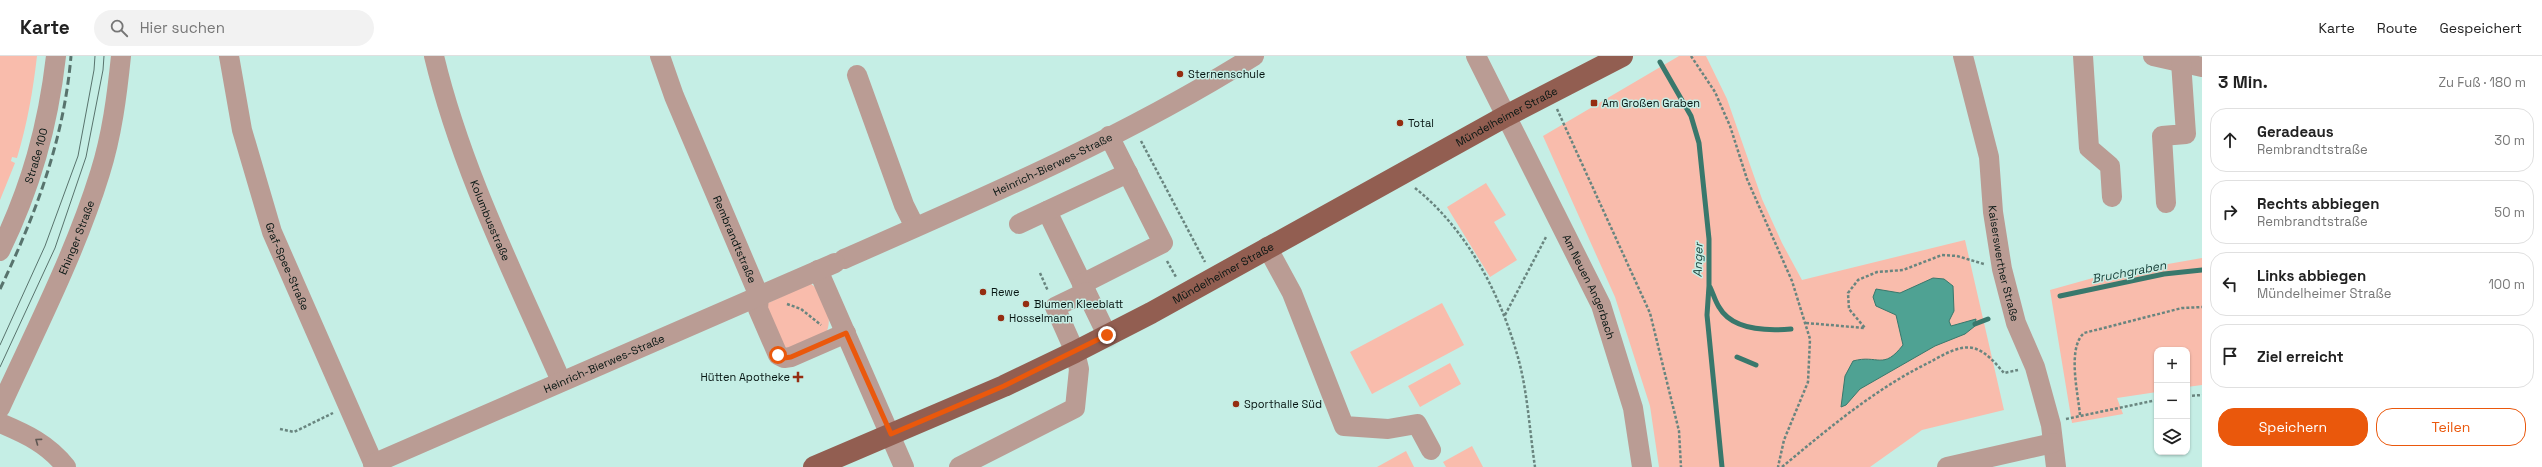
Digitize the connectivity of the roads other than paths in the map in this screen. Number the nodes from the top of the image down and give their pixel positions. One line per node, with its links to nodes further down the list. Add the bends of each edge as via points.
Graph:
1 (56, 56): 24 (street, Straße 100, via 50,107 42,143 27,189)
2 (121, 56): 32 (street, Ehinger Straße, via 113,118 101,173 66,261)
3 (229, 56): 37 (street, Graf-Spee-Straße, via 242,130 272,232)
4 (434, 56): 31 (street, Kolumbusstraße, via 443,95 466,164)
5 (660, 56): 27 (street, Rembrandtstraße, via 674,96)
6 (1254, 56): 16 (street, Heinrich-Bierwes-Straße, via 1219,78)
7 (1476, 56): 15 (street, Am Neuen Angerbach)
8 (1622, 56): 15 (main road, Mündelheimer Straße)
9 (1963, 56): 35 (street, Kaiserswerther Straße, via 1989,157 1993,212 2002,269 2016,323 2035,367)
10 (2083, 56): 18 (street, via 2089,148 2110,166)
11 (2154, 56): 12 (street)
12 (2181, 62): 13 (street); 19 (street, via 2186,134 2162,136)
13 (2202, 67)
14 (857, 75): 22 (street, via 904,205)
15 (1506, 116): 23 (main road, Mündelheimer Straße); 42 (street, Am Neuen Angerbach, via 1600,305 1633,408)
16 (1109, 136): 17 (street); 22 (street, Heinrich-Bierwes-Straße)
17 (1128, 172): 20 (street); 26 (street, via 1163,243)
18 (2112, 197)
19 (2166, 203)
20 (1047, 211): 21 (street); 26 (street)
21 (1019, 224)
22 (915, 227): 25 (street, Heinrich-Bierwes-Straße)
23 (1267, 247): 29 (main road, Mündelheimer Straße); 36 (street, via 1292,293 1344,426 1388,429 1417,424)
24 (0, 251)
25 (832, 264): 27 (street, Heinrich-Bierwes-Straße); 28 (street)
26 (1084, 288): 29 (street); 30 (street, via 1055,307)
27 (759, 296): 28 (street, Rembrandtstraße, via 758,309 778,355 784,358); 31 (street, Heinrich-Bierwes-Straße)
28 (841, 335): 34 (street)
29 (1107, 335): 30 (main road, Mündelheimer Straße)
30 (1075, 352): 34 (main road, Mündelheimer Straße); 41 (street, via 1079,369 1075,408)
31 (561, 380): 37 (street, Heinrich-Bierwes-Straße)
32 (0, 408)
33 (0, 423): 38 (street, one-way to 33, via 52,451 33,437)
34 (891, 434): 39 (main road, Mündelheimer Straße); 40 (street)
35 (2052, 434): 43 (street); 44 (street, Kaiserswerther Straße)
36 (1431, 450)
37 (374, 465)
38 (66, 467)
39 (814, 467)
40 (904, 467)
41 (959, 467)
42 (1642, 467)
43 (1947, 467)
44 (2056, 467)

